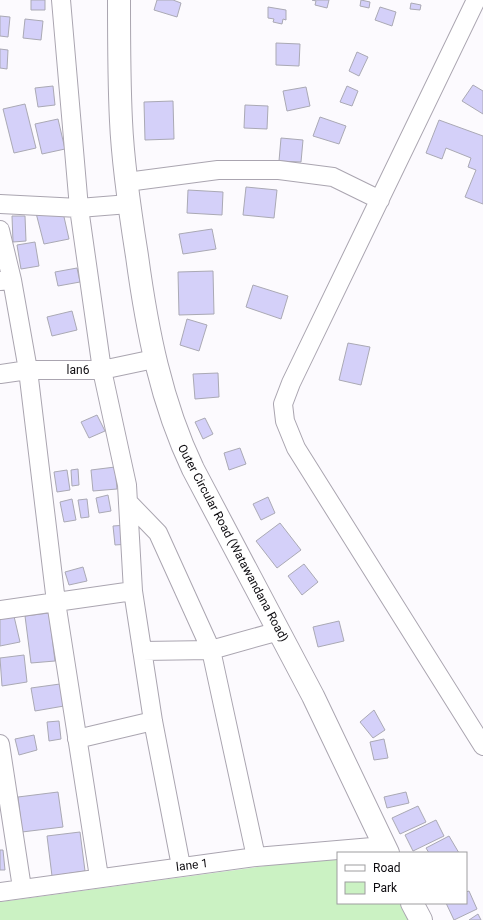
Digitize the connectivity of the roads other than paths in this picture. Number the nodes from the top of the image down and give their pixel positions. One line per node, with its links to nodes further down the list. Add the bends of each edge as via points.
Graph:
1 (61, 0): 8 (street)
2 (119, 0): 4 (main road, Outer Circular Road (Watawandana Road), via 121,122)
3 (473, 0): 5 (street)
4 (127, 182): 5 (street, via 218,170 279,170 333,177); 7 (main road, Outer Circular Road (Watawandana Road))
5 (380, 200): 25 (street, via 290,383 284,404 285,421 296,448)
6 (0, 204): 8 (street)
7 (129, 204): 8 (street); 11 (main road, Outer Circular Road (Watawandana Road), via 145,319)
8 (79, 208): 13 (street)
9 (0, 230): 10 (street)
10 (6, 280): 12 (street)
11 (154, 359): 13 (street, lan6); 19 (main road, Outer Circular Road (Watawandana Road), via 179,440)
12 (28, 370): 13 (street, lan6); 14 (street, lan6); 17 (street)
13 (102, 370): 15 (street, via 127,485)
14 (0, 374)
15 (128, 502): 16 (street); 20 (street, via 158,533)
16 (133, 591): 17 (street); 21 (street)
17 (56, 602): 18 (street); 23 (street)
18 (0, 610)
19 (279, 630): 20 (street); 26 (main road, Outer Circular Road (Watawandana Road))
20 (211, 650): 21 (street); 29 (street)
21 (142, 651): 22 (street)
22 (153, 721): 23 (street); 30 (street)
23 (77, 738): 31 (street)
24 (0, 744): 32 (street)
25 (483, 746)
26 (386, 849): 28 (street, lane 1)
27 (337, 852): 29 (street, lane 1)
28 (337, 852)
29 (256, 857): 30 (street, lane 1)
30 (181, 866): 31 (street, lane 1)
31 (99, 877): 32 (street, lane 1)
32 (22, 888): 33 (street, lane 1)
33 (0, 892)
34 (413, 904): 35 (main road)
35 (421, 920)

